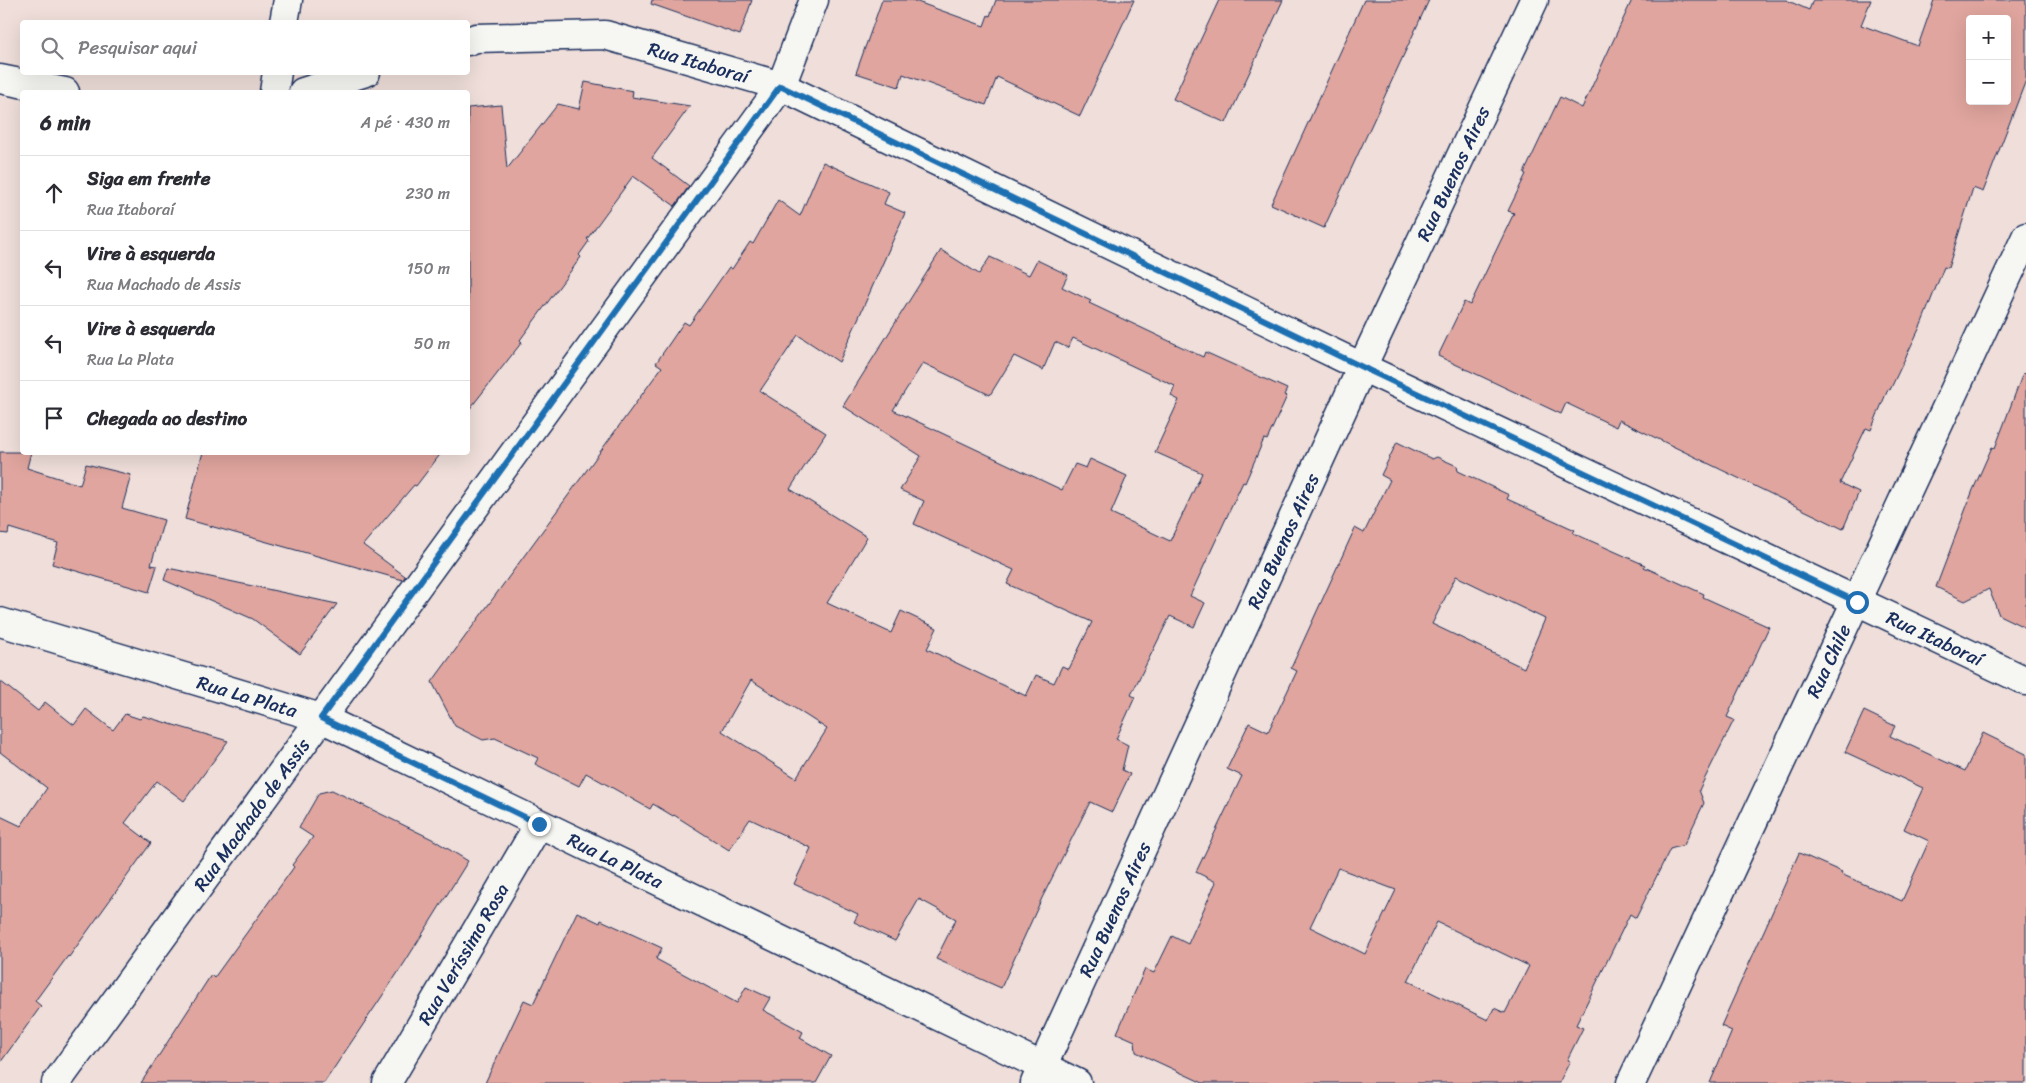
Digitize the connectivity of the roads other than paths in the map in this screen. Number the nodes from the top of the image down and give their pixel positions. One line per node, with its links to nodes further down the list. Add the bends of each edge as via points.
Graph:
1 (288, 0): 4 (street)
2 (814, 0): 9 (street, Rua Machado de Assis)
3 (1534, 0): 14 (street, Rua Buenos Aires)
4 (284, 20)
5 (470, 40): 9 (street, Rua Itaboraí, via 605,35)
6 (277, 75): 11 (street)
7 (356, 75): 12 (street)
8 (0, 79): 10 (street)
9 (780, 86): 14 (street, Rua Itaboraí); 18 (street, Rua Machado de Assis)
10 (55, 90)
11 (274, 90)
12 (308, 90)
13 (2026, 238): 15 (street, Rua Chile)
14 (1362, 367): 15 (street, Rua Itaboraí); 20 (street, Rua Buenos Aires)
15 (1857, 602): 17 (street, Rua Itaboraí); 24 (street, Rua Chile)
16 (0, 622): 18 (street, Rua La Plata)
17 (2026, 681)
18 (321, 718): 19 (street, Rua La Plata); 21 (street, Rua Machado de Assis)
19 (539, 824): 20 (street, Rua La Plata); 22 (street, Rua Veríssimo Rosa)
20 (1039, 1075): 23 (street, Rua La Plata)
21 (56, 1083)
22 (387, 1083)
23 (1077, 1083)
24 (1631, 1083)

